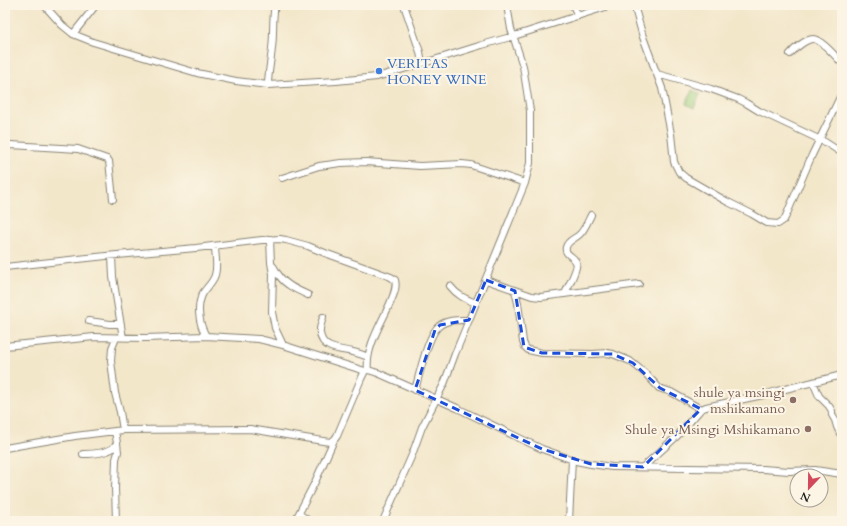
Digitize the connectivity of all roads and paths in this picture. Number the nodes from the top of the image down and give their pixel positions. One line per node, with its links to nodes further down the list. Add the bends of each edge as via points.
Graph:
1 (44, 5): 10 (street)
2 (96, 5): 10 (street)
3 (275, 5): 16 (street)
4 (404, 5): 13 (street)
5 (507, 5): 11 (street)
6 (573, 5): 9 (street)
7 (612, 5): 9 (street)
8 (634, 5): 15 (street)
9 (578, 16): 11 (street)
10 (73, 34): 16 (street, via 115,49 197,72)
11 (514, 36): 13 (street); 22 (street, via 523,66 530,111 530,163)
12 (790, 54): 14 (street, via 798,46 814,39)
13 (422, 63): 16 (street, via 361,79)
14 (842, 63)
15 (657, 74): 18 (street, via 738,99); 18 (street, via 662,88 674,162 680,172 686,178 767,223 778,224 784,220)
16 (268, 85)
17 (842, 93): 18 (street)
18 (820, 140): 20 (street)
19 (5, 146): 23 (street, via 78,150 107,158)
20 (842, 152)
21 (282, 178): 22 (street, via 325,165 366,162 420,166 471,165)
22 (525, 183): 30 (street)
23 (113, 199)
24 (591, 215): 34 (street, via 580,234 566,246 568,254 577,262)
25 (270, 239): 26 (street); 28 (street); 46 (street, via 308,246 395,280 394,292)
26 (215, 246): 27 (street); 41 (street, via 216,272 200,301 200,323)
27 (112, 256): 29 (street); 40 (street)
28 (271, 263): 35 (street, via 284,281); 44 (street, via 272,312 275,328)
29 (5, 267)
30 (486, 280): 33 (street); 36 (street)
31 (639, 284): 34 (street)
32 (450, 286): 36 (street, via 460,296)
33 (515, 291): 34 (street, via 537,297); 52 (street, via 526,348 549,354 610,353 633,364 660,388)
34 (565, 294)
35 (308, 295)
36 (476, 303): 38 (street)
37 (323, 317): 46 (street, via 319,332 329,347)
38 (469, 320): 50 (street, via 452,320 440,324 435,330 425,351); 51 (street)
39 (89, 321): 40 (street)
40 (120, 324): 43 (street)
41 (206, 336): 43 (street); 44 (street, via 261,339)
42 (116, 338): 43 (street); 45 (street, via 94,337); 54 (street, via 111,361)
43 (123, 338)
44 (283, 345): 47 (street)
45 (5, 346)
46 (368, 357): 47 (street)
47 (367, 371): 50 (street, via 378,373); 57 (street)
48 (842, 375): 49 (street)
49 (813, 382): 52 (street); 53 (street)
50 (416, 390): 51 (street)
51 (437, 399): 61 (street, via 542,449); 68 (street, via 422,427)
52 (702, 409): 62 (street)
53 (839, 427): 56 (street)
54 (122, 430): 55 (street); 57 (street, via 250,429 330,442)
55 (115, 431): 58 (street); 59 (street)
56 (842, 437)
57 (334, 440): 64 (street)
58 (117, 443): 60 (street, via 114,448); 65 (street)
59 (5, 448)
60 (83, 454)
61 (572, 459): 62 (street, via 612,467); 69 (street)
62 (643, 467): 63 (street, via 815,470)
63 (842, 474)
64 (299, 514): 66 (street); 67 (street)
65 (116, 521)
66 (295, 521)
67 (309, 521)
68 (383, 521)
69 (569, 521)

